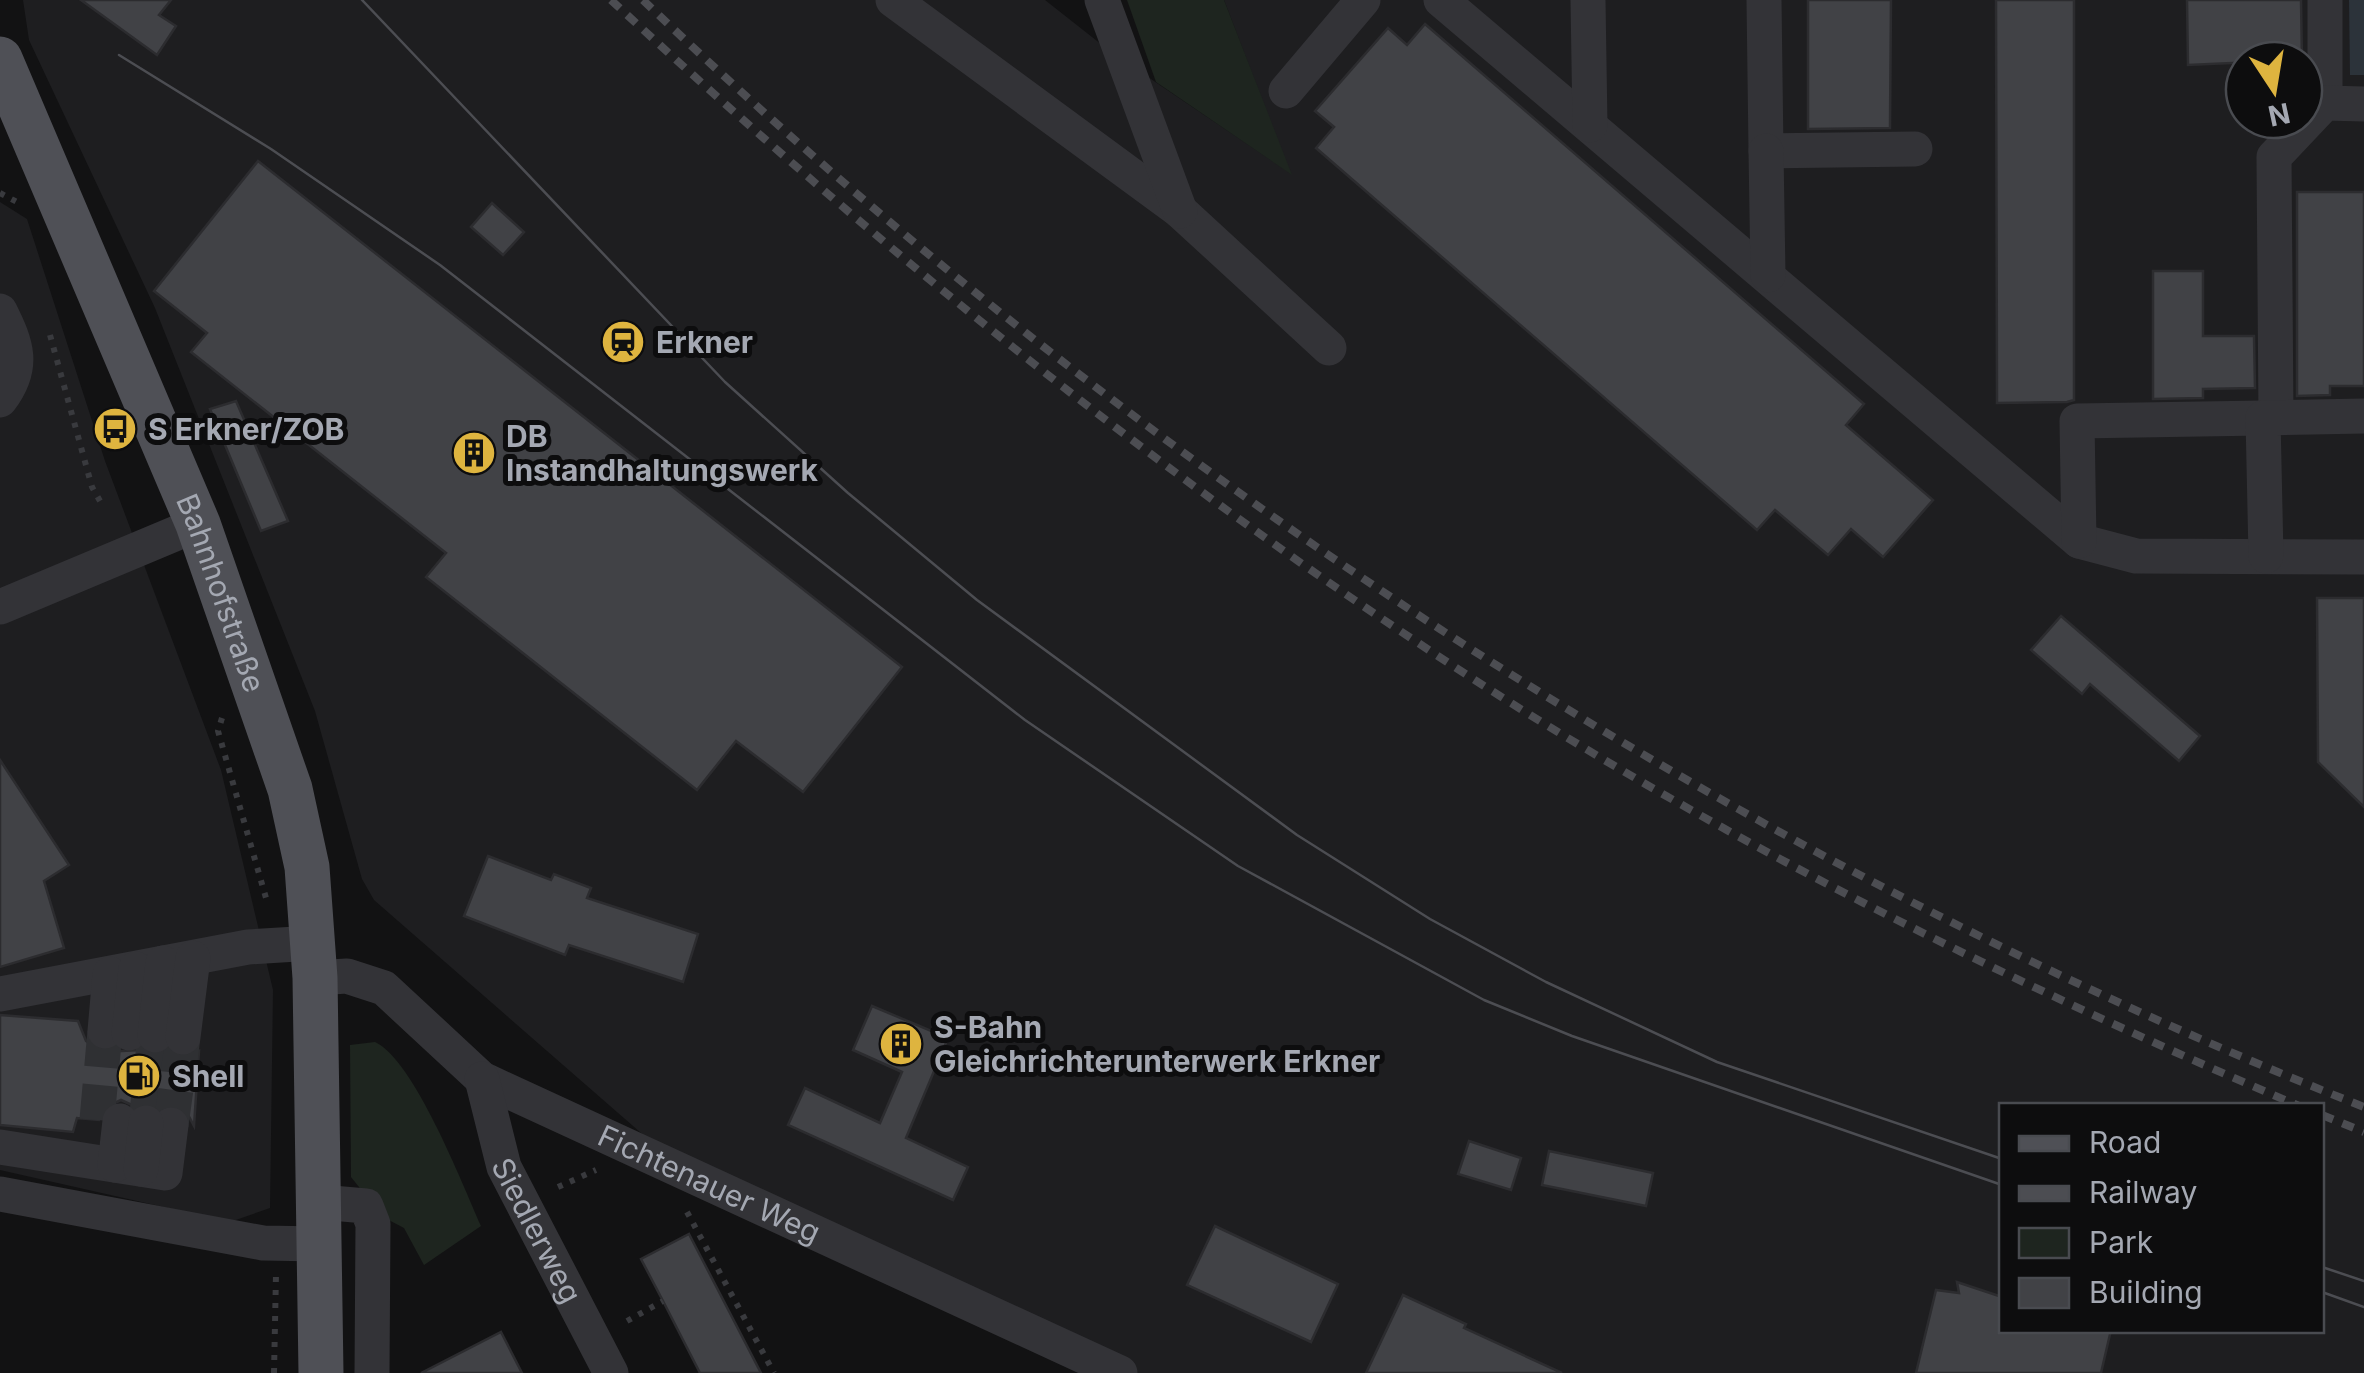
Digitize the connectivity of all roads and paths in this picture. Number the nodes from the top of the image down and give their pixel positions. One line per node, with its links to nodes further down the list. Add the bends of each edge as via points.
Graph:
1 (893, 0): 15 (street)
2 (1102, 0): 15 (street)
3 (1364, 0): 9 (street)
4 (1441, 0): 12 (street)
5 (1588, 0): 12 (street)
6 (1764, 0): 14 (street)
7 (2324, 0): 10 (street)
8 (0, 59): 24 (main road, Bahnhofstraße)
9 (1286, 91)
10 (2325, 103): 11 (street); 22 (street, via 2274,157)
11 (2364, 104)
12 (1590, 125): 16 (street)
13 (1915, 149): 14 (street)
14 (1766, 151): 16 (street)
15 (1180, 211): 19 (street)
16 (1768, 276): 25 (street)
17 (0, 311): 20 (street, via 16,342 18,366)
18 (40, 323): 23 (path, via 51,338)
19 (1329, 348)
20 (0, 400)
21 (2364, 416): 22 (street)
22 (2270, 418): 25 (street, via 2076,421); 26 (street)
23 (100, 500)
24 (198, 524): 28 (street); 29 (main road, Bahnhofstraße, via 290,789 307,867)
25 (2079, 541): 26 (street, via 2136,556)
26 (2266, 556): 27 (street)
27 (2364, 556)
28 (2, 605)
29 (314, 961): 30 (street, Fichtenauer Weg, via 248,947); 32 (street, Fichtenauer Weg, via 384,988); 40 (main road, Bahnhofstraße)
30 (150, 966): 30 (street, via 143,1034); 31 (street, Fichtenauer Weg)
31 (0, 994)
32 (482, 1079): 46 (street, Siedlerweg, via 504,1167); 48 (street, Fichtenauer Weg)
33 (0, 1147): 34 (street)
34 (125, 1167): 34 (street, via 133,1122); 39 (street)
35 (601, 1168): 36 (path)
36 (558, 1187)
37 (693, 1198): 47 (path, via 687,1212)
38 (7, 1199): 39 (street)
39 (143, 1221): 40 (street)
40 (306, 1230): 43 (path); 44 (main road, Bahnhofstraße); 45 (street, via 366,1206 374,1224)
41 (663, 1302): 42 (path)
42 (627, 1321)
43 (274, 1373)
44 (321, 1373)
45 (372, 1373)
46 (610, 1373)
47 (774, 1373)
48 (1120, 1373)

